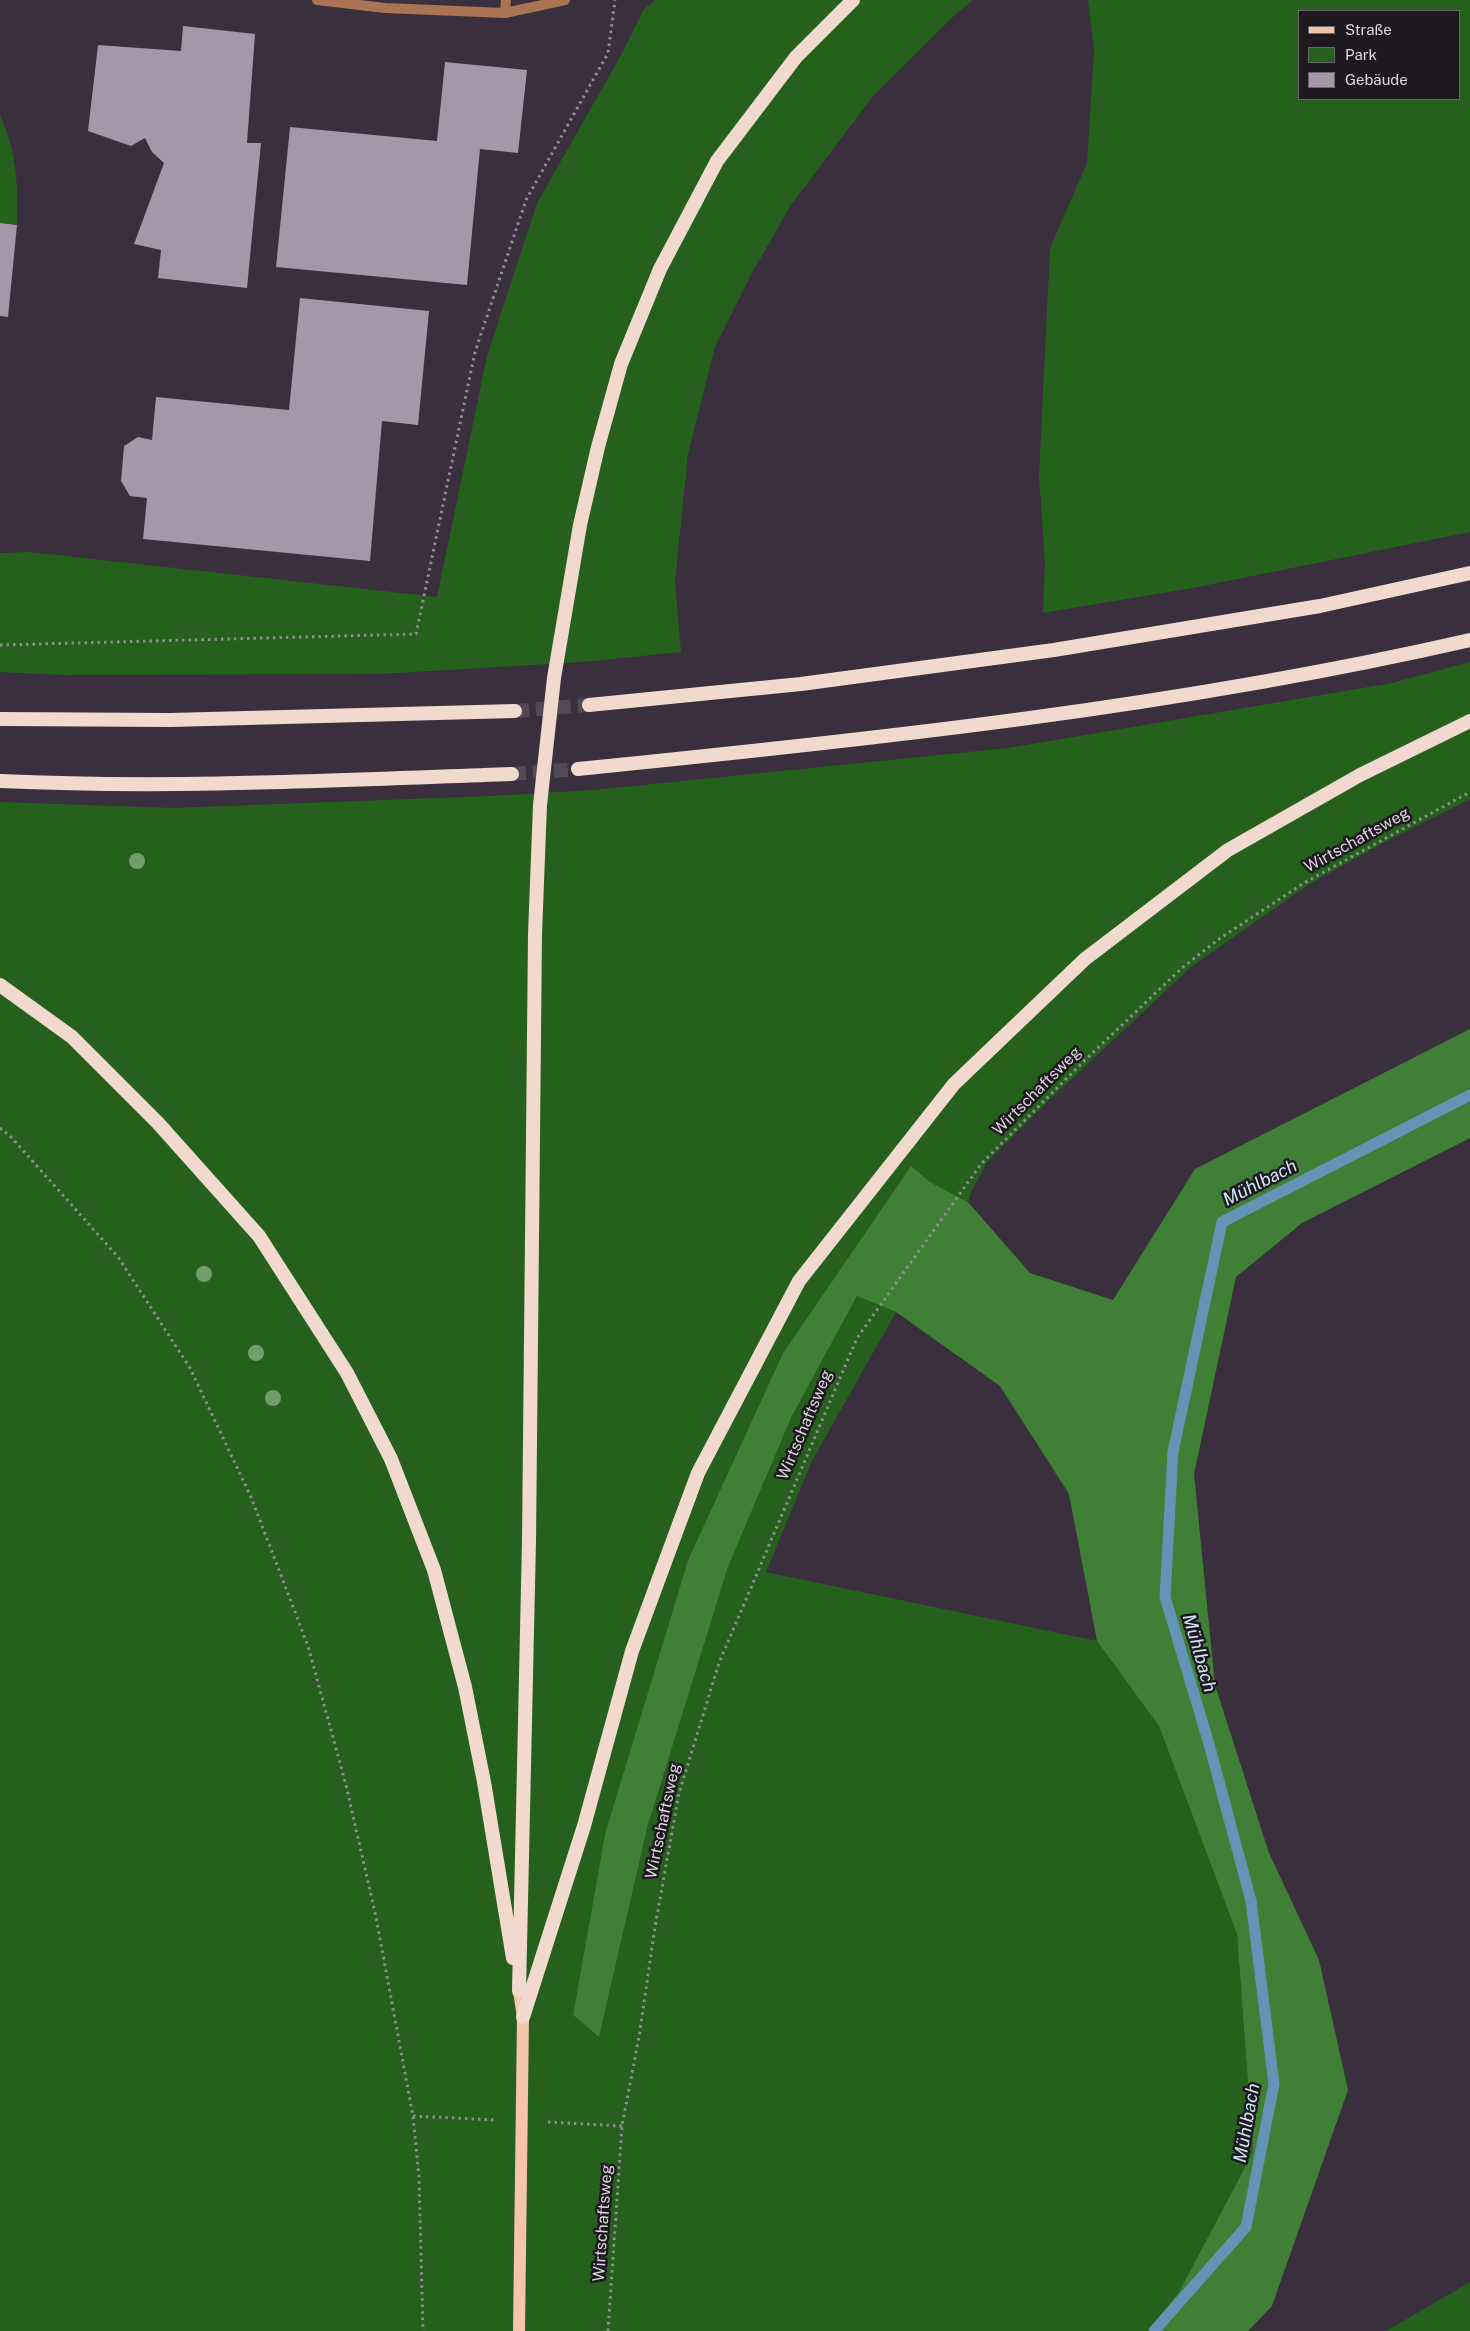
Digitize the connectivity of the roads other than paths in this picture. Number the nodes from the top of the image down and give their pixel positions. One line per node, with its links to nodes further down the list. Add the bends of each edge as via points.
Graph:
1 (317, 0): 5 (street, via 385,8)
2 (506, 0): 5 (street)
3 (565, 0): 5 (street)
4 (853, 0): 16 (highway, via 796,57 717,161 660,269 622,364 598,447 580,525 554,678 540,804 535,934 529,1542)
5 (505, 13)
6 (1470, 573): 8 (highway, via 1320,606 1054,650 801,684)
7 (1470, 640): 12 (highway, via 1233,687 1059,714 801,747)
8 (589, 705)
9 (515, 711): 10 (highway, via 189,720)
10 (0, 719)
11 (1470, 722): 17 (highway, via 1360,775 1228,850 1085,959 954,1084 798,1281 698,1473 632,1651 584,1826)
12 (578, 769)
13 (512, 774): 14 (highway, via 326,781)
14 (0, 781)
15 (0, 985): 16 (highway, via 72,1036 158,1122 259,1236 347,1373 391,1459 434,1570 469,1706)
16 (519, 1991): 17 (main road)
17 (523, 2017): 18 (main road)
18 (518, 2331)

